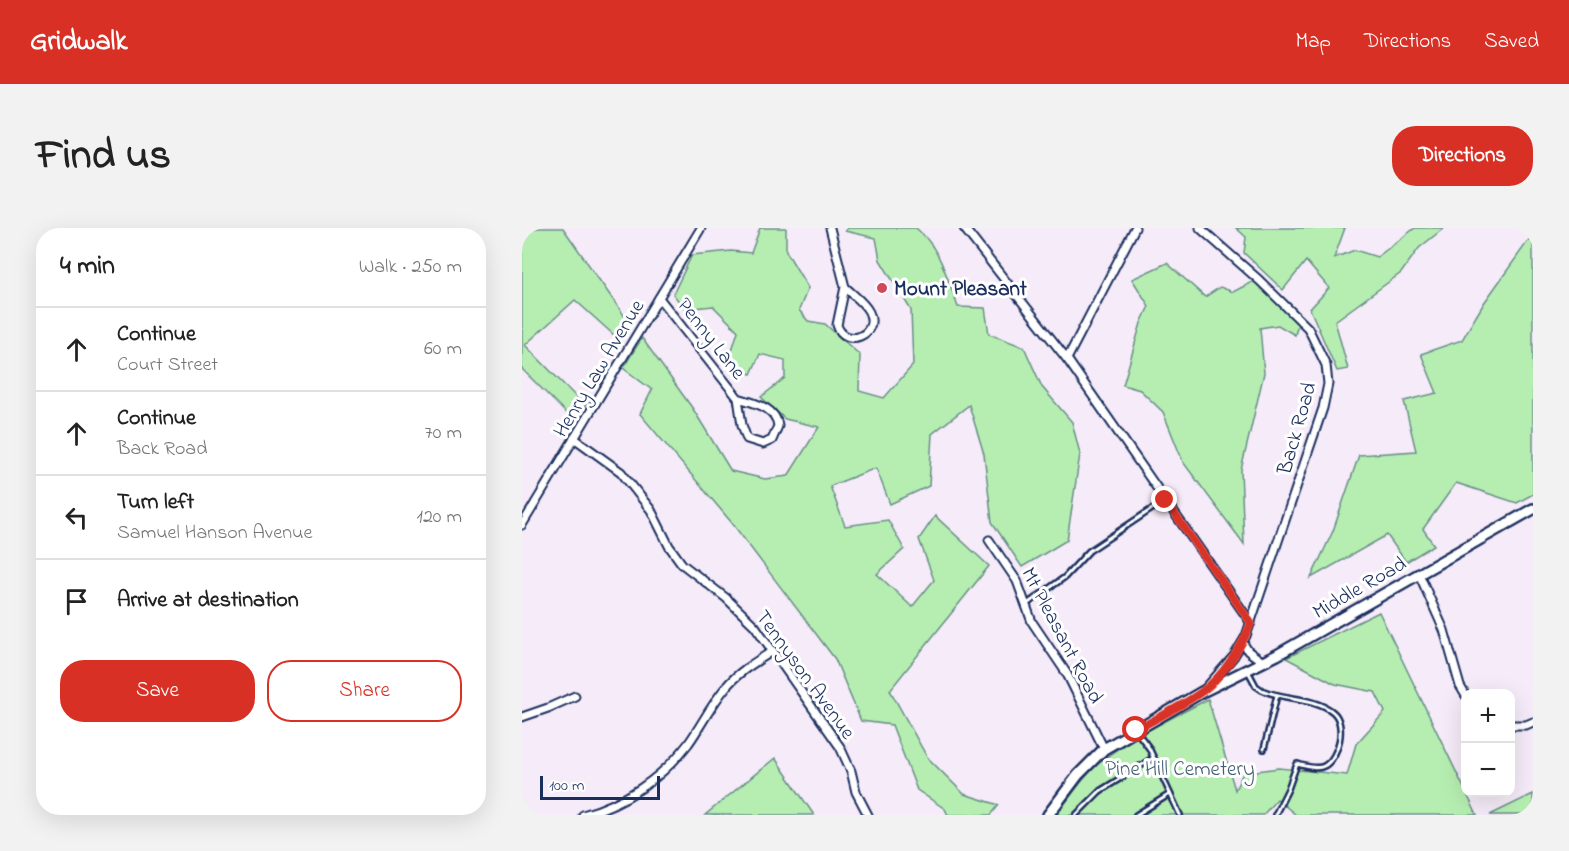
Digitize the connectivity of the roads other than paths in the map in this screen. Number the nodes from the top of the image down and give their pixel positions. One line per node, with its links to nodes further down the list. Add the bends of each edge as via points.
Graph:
1 (701, 228): 7 (street, Henry Law Avenue)
2 (830, 228): 6 (street)
3 (964, 228): 8 (street)
4 (1135, 228): 8 (street)
5 (1200, 228): 17 (street, Back Road, via 1308,328 1328,376 1323,408)
6 (845, 287): 6 (street, via 837,325 846,337 857,338 870,328 871,316)
7 (659, 298): 9 (street, Penny Lane); 10 (street, Henry Law Avenue)
8 (1067, 359): 11 (street)
9 (738, 398): 9 (street, Penny Lane, via 747,439 762,444 772,440 778,431 774,414)
10 (574, 438): 13 (street, Henry Law Avenue); 19 (street, Tennyson Avenue, via 621,472 651,510 675,556 736,606)
11 (1165, 500): 16 (lane, via 1089,551 1065,577); 17 (street)
12 (1533, 509): 15 (street, Middle Road)
13 (522, 525)
14 (989, 540): 16 (street, Mt Pleasant Road, via 1017,581)
15 (1419, 574): 20 (street, Middle Road); 22 (street, via 1444,630)
16 (1026, 604): 30 (street, Mt Pleasant Road, via 1032,622 1067,674)
17 (1251, 623): 18 (street, Back Road)
18 (1243, 643): 20 (street); 23 (street, Back Road)
19 (773, 651): 34 (street, via 728,685 688,744 663,770 621,801); 35 (street, Tennyson Avenue, via 840,747)
20 (1263, 662): 21 (street, Middle Road)
21 (1248, 670): 23 (street, Middle Road); 24 (lane, via 1256,686)
22 (1462, 689)
23 (1202, 692): 29 (street, Middle Road)
24 (1277, 695): 31 (lane); 40 (lane, via 1327,708 1338,717 1341,732 1336,751 1325,766 1297,764)
25 (575, 696): 26 (street)
26 (522, 717)
27 (1533, 722): 28 (street)
28 (1515, 725)
29 (1136, 730): 30 (street, Middle Road); 32 (lane)
30 (1104, 749): 36 (street, Middle Road, via 1078,775)
31 (1264, 749)
32 (1153, 758): 33 (lane); 37 (lane, via 1100,791)
33 (1170, 794): 38 (lane); 39 (lane)
34 (583, 815)
35 (868, 815)
36 (1048, 815)
37 (1076, 815)
38 (1136, 815)
39 (1180, 815)
40 (1275, 815)

